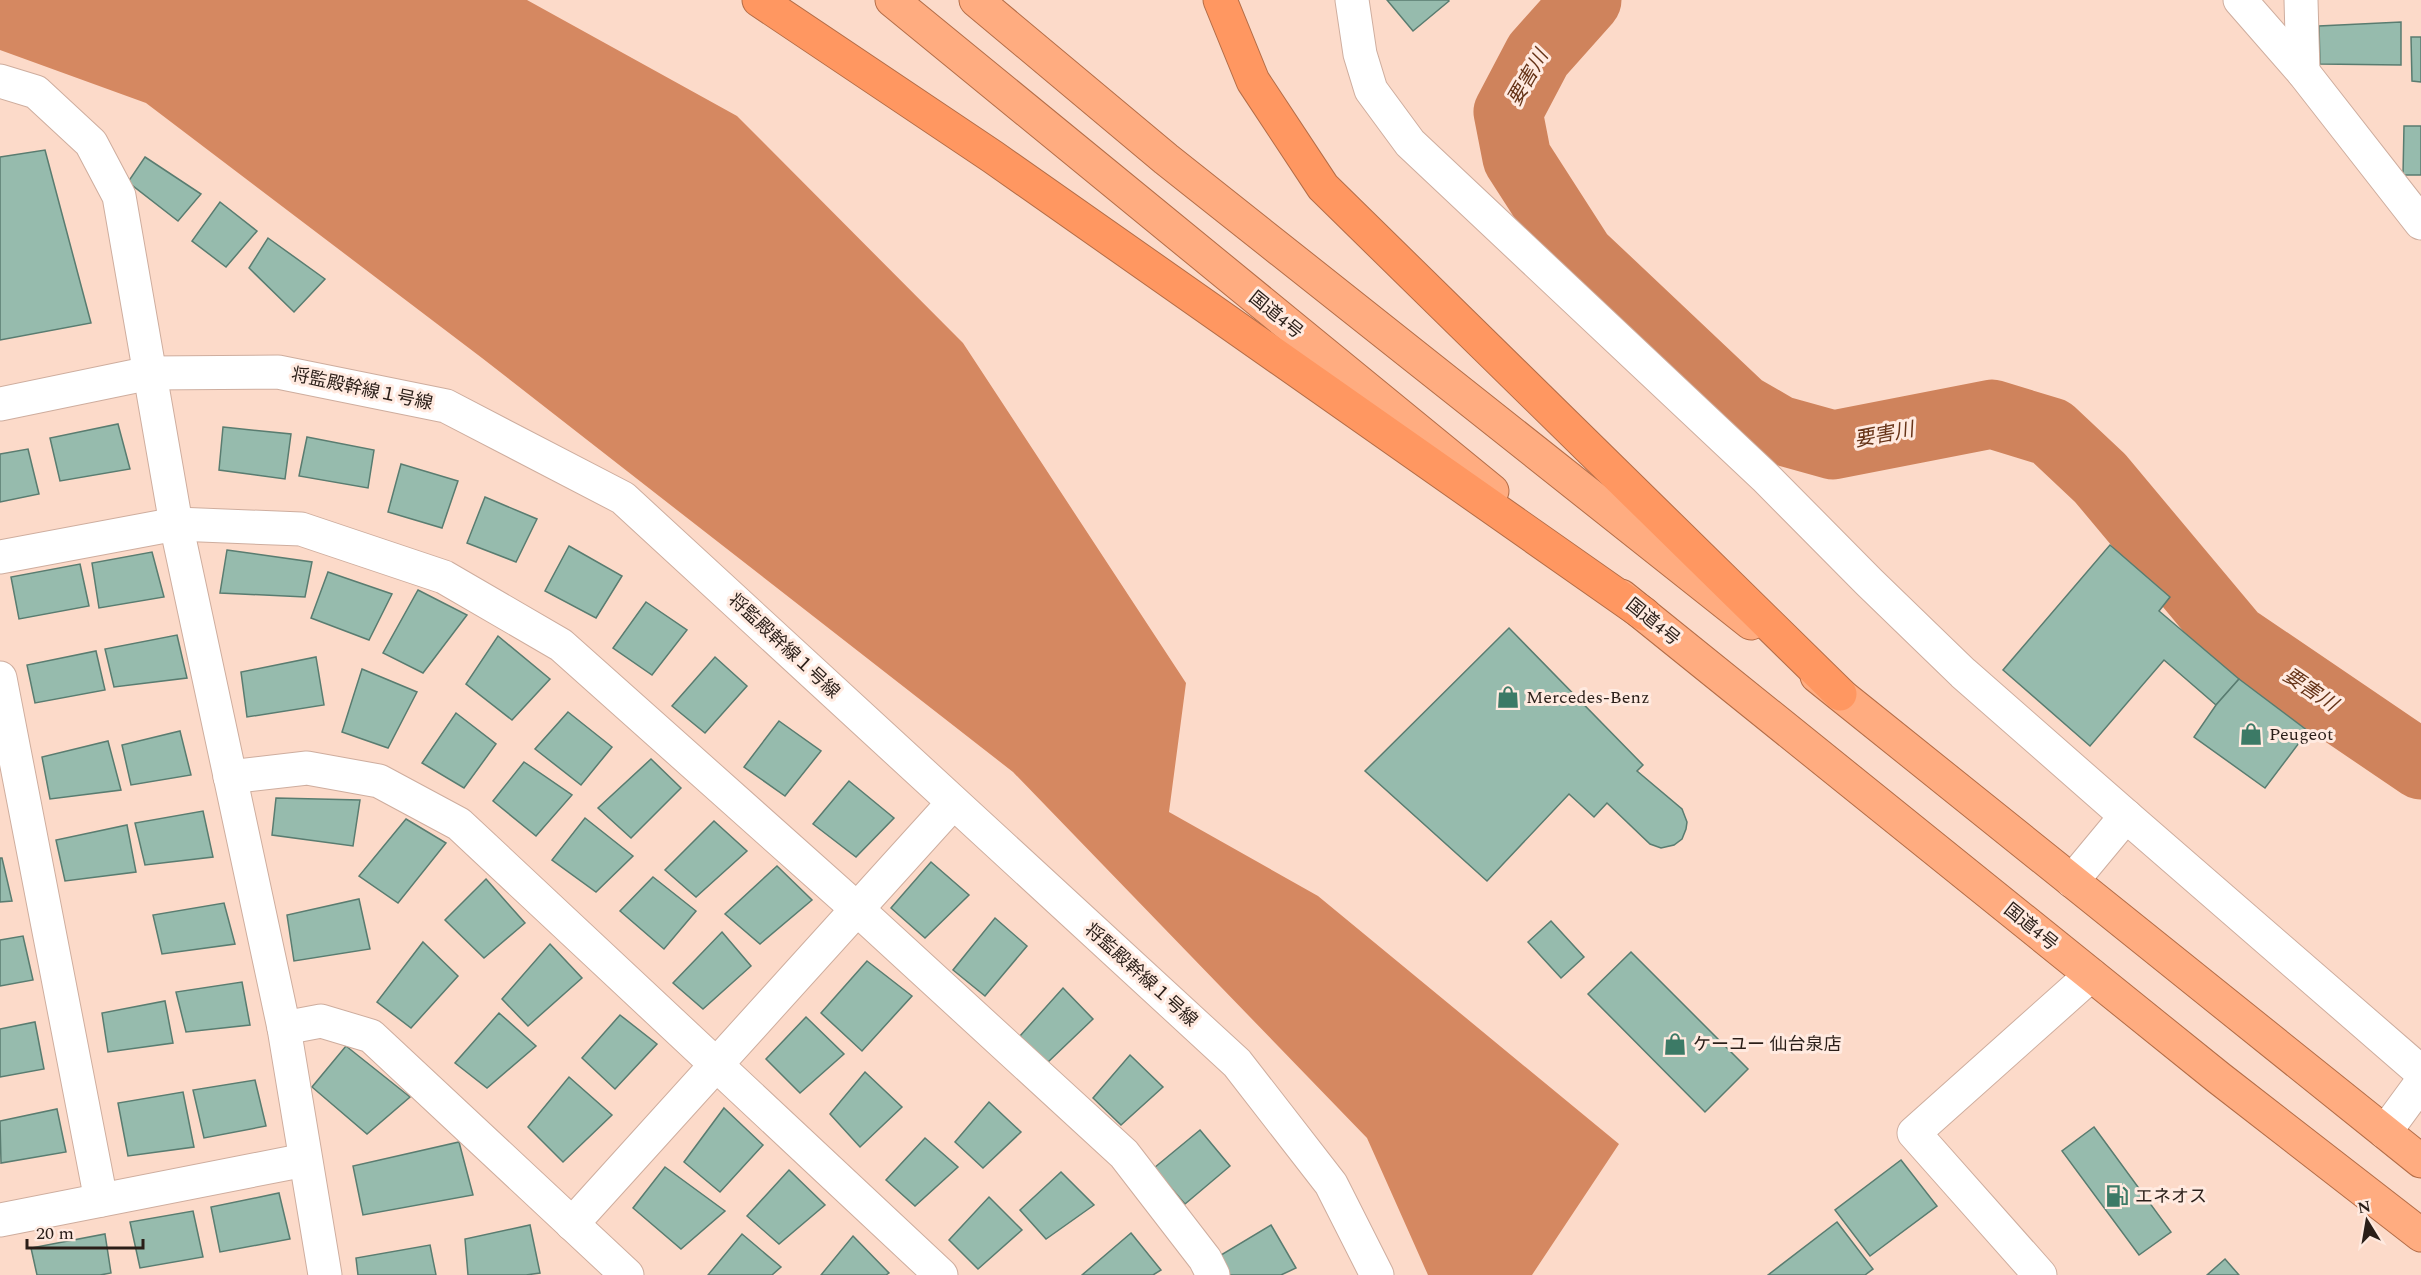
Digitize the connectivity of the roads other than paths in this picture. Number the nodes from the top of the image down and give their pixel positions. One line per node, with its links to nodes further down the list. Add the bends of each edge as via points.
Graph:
1 (759, 0): 15 (highway, via 993,157)
2 (892, 0): 15 (highway, 国道4号)
3 (976, 0): 17 (highway, via 1166,159)
4 (1220, 0): 17 (highway, via 1253,81 1323,187)
5 (1352, 0): 20 (street, via 1360,54 1371,90 1410,143 1765,477 1963,673)
6 (2240, 0): 8 (street)
7 (2301, 0): 8 (street)
8 (2303, 72): 10 (street)
9 (0, 81): 11 (street, via 36,92 91,143 119,196)
10 (2421, 223)
11 (150, 373): 12 (street, 将監殿幹線１号線); 13 (street); 19 (street, 将監殿幹線１号線, via 278,372 446,406 623,498)
12 (0, 404)
13 (176, 524): 14 (street); 18 (street); 22 (street, via 301,529 444,577 561,645)
14 (0, 557)
15 (1644, 614): 23 (highway, 国道4号)
16 (0, 678): 31 (street)
17 (1839, 693): 21 (highway)
18 (230, 777): 24 (street); 25 (street, via 307,768 379,781 459,824)
19 (953, 803): 22 (street); 39 (street, 将監殿幹線１号線, via 1238,1063 1331,1184)
20 (2126, 816): 21 (street); 26 (street)
21 (2072, 881): 28 (highway)
22 (857, 909): 25 (street); 38 (street, via 1124,1154 1205,1259)
23 (2091, 975): 34 (highway, 国道4号); 40 (street, via 1914,1133)
24 (284, 1028): 29 (street); 33 (street, via 321,1021 371,1036)
25 (715, 1066): 33 (street); 37 (street)
26 (2421, 1072)
27 (2421, 1083): 28 (street)
28 (2385, 1132): 30 (highway)
29 (305, 1160): 31 (street); 35 (street)
30 (2421, 1161)
31 (101, 1200): 32 (street)
32 (0, 1220)
33 (572, 1224): 36 (street)
34 (2421, 1235)
35 (325, 1275)
36 (627, 1275)
37 (940, 1275)
38 (1213, 1275)
39 (1377, 1275)
40 (2040, 1275)

